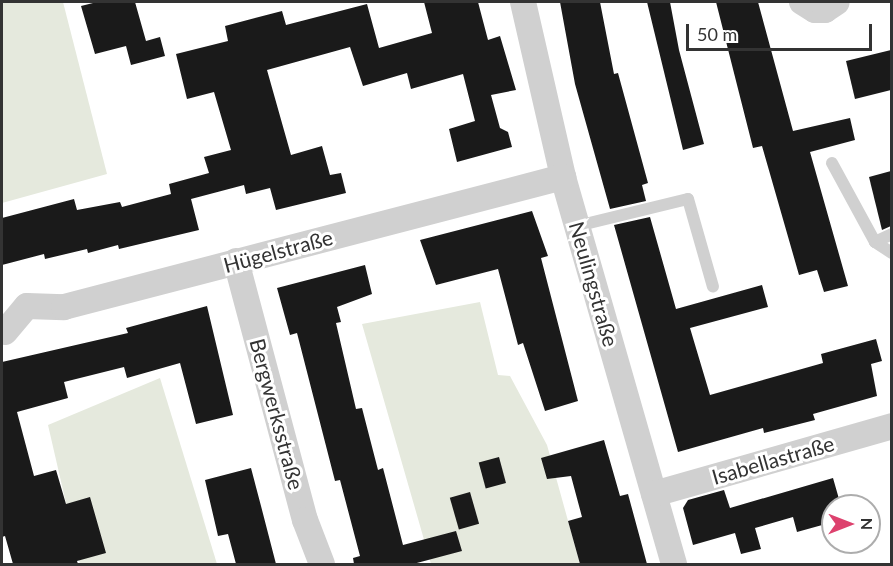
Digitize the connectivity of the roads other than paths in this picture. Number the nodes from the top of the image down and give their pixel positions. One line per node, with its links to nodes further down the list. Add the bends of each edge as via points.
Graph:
1 (523, 2): 5 (street, Neulingstraße)
2 (802, 2): 3 (street, via 815,10 825,10)
3 (837, 2)
4 (832, 163): 8 (lane)
5 (563, 177): 6 (street, Neulingstraße); 10 (street, Hügelstraße)
6 (577, 226): 11 (lane, via 688,199); 14 (street, Neulingstraße)
7 (891, 234): 8 (lane)
8 (875, 242): 9 (lane)
9 (891, 253)
10 (236, 261): 12 (street, Hügelstraße, via 63,307 27,306); 15 (street, Bergwerksstraße, via 305,520)
11 (712, 286)
12 (3, 332)
13 (891, 426): 14 (street, Isabellastraße)
14 (654, 494): 16 (street, Neulingstraße)
15 (322, 564)
16 (674, 564)

